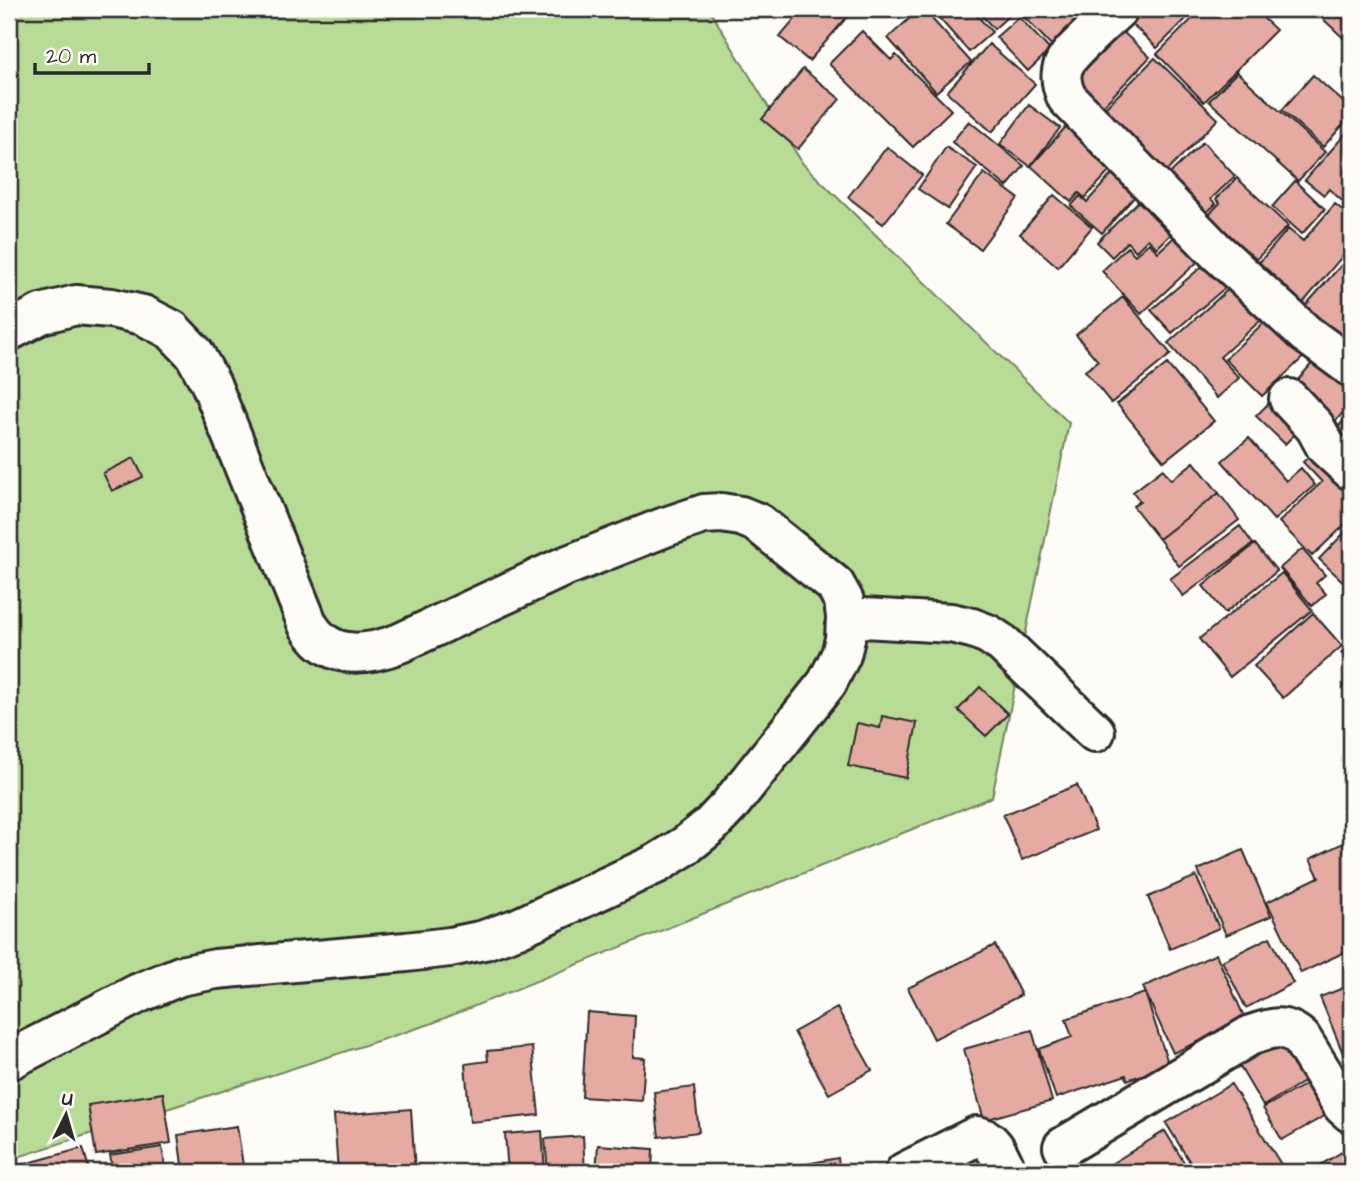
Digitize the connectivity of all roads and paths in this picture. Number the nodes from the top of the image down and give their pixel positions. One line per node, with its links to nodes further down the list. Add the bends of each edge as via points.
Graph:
1 (1118, 9): 3 (street, via 1064,62 1061,78 1067,98 1216,251 1306,334)
2 (9, 331): 6 (street, via 41,314 76,305 143,315 172,330 194,353 211,384 308,625 320,640 337,650 357,653 400,643 561,568 704,514 741,516 758,523 835,585)
3 (1351, 367)
4 (1289, 399): 5 (street, via 1326,447)
5 (1351, 470)
6 (846, 617): 7 (street, via 951,623 988,634); 8 (street, via 841,655 827,683 729,806 685,846 656,864 484,940 180,976)
7 (1095, 732)
8 (9, 1060)
9 (1351, 1113): 10 (street, via 1301,1038 1292,1031 1268,1029)
10 (1063, 1147)
11 (905, 1172): 12 (street, via 976,1136 995,1148)
12 (1007, 1172)

